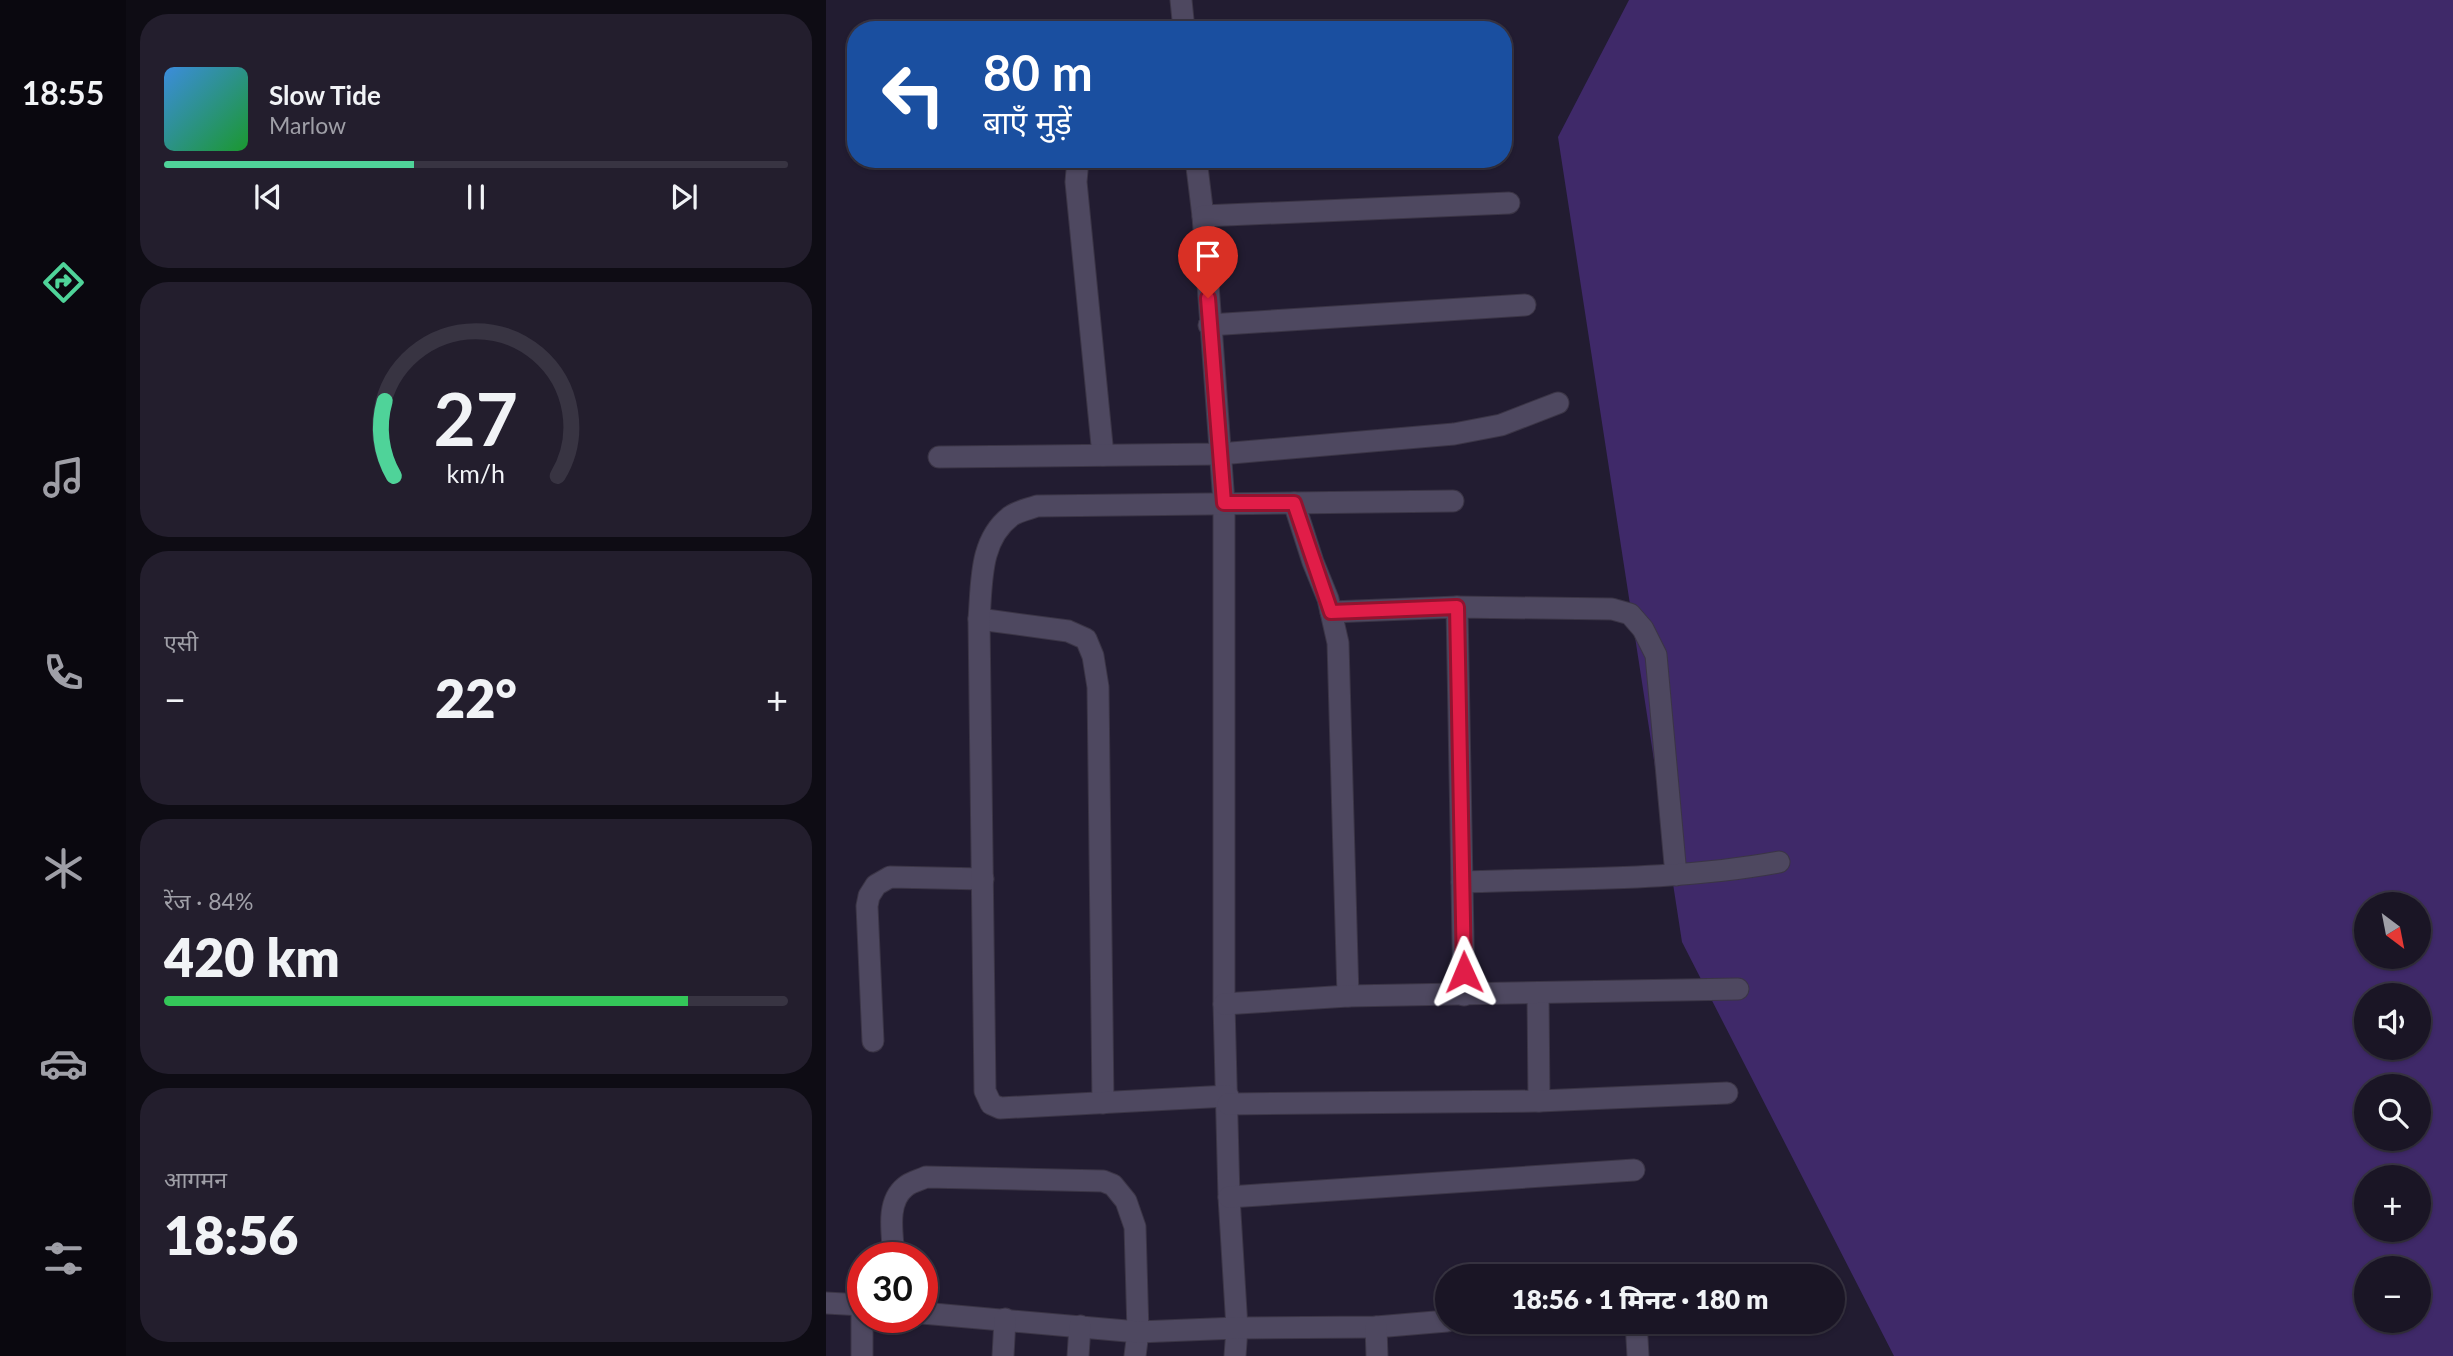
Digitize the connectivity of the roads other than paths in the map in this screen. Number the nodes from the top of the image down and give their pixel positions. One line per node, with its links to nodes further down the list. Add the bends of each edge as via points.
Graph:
1 (1181, 0): 2 (street)
2 (1183, 21)
3 (1077, 168): 11 (street)
4 (1197, 168): 6 (street)
5 (1509, 203): 6 (street)
6 (1203, 216): 8 (street)
7 (1525, 305): 8 (street)
8 (1209, 325): 10 (street)
9 (1558, 403): 10 (street, via 1501,425 1454,434)
10 (1220, 454): 11 (street); 14 (street)
11 (1103, 455): 12 (street)
12 (939, 457)
13 (1453, 501): 15 (street)
14 (1224, 503): 15 (street); 18 (street, via 1037,506 1012,515 993,537 985,556); 27 (street)
15 (1294, 503): 17 (street)
16 (1457, 607): 17 (street); 20 (street, via 1612,610 1630,614 1643,629 1656,655); 22 (street)
17 (1331, 612): 26 (street, via 1338,643)
18 (979, 619): 21 (street); 31 (street, via 1068,631 1086,639 1093,656 1098,687)
19 (1779, 862): 20 (street)
20 (1676, 875): 22 (street)
21 (983, 879): 28 (street, via 890,877 869,895); 31 (street, via 985,1091 991,1104 1000,1108)
22 (1462, 882): 25 (street)
23 (1738, 989): 24 (street)
24 (1538, 993): 25 (street); 30 (street)
25 (1464, 995): 26 (street)
26 (1348, 996): 27 (street)
27 (1224, 1004): 32 (street)
28 (873, 1041)
29 (1727, 1093): 30 (street)
30 (1539, 1101): 32 (street)
31 (1103, 1103): 32 (street)
32 (1228, 1107): 34 (street)
33 (1634, 1170): 34 (street)
34 (1230, 1198): 43 (street)
35 (893, 1242): 44 (street, via 894,1205 904,1187 926,1177 1102,1181 1113,1185 1126,1201 1135,1227)
36 (826, 1303): 37 (street)
37 (847, 1304)
38 (938, 1314): 39 (street)
39 (1005, 1319): 41 (street); 48 (street)
40 (1435, 1322): 42 (street)
41 (1080, 1326): 44 (street); 49 (street)
42 (1376, 1327): 43 (street); 52 (street)
43 (1237, 1328): 44 (street); 51 (street)
44 (1138, 1332): 50 (street)
45 (862, 1333): 47 (street)
46 (1637, 1334): 53 (street)
47 (862, 1356)
48 (1003, 1356)
49 (1078, 1356)
50 (1135, 1356)
51 (1235, 1356)
52 (1377, 1356)
53 (1638, 1356)

